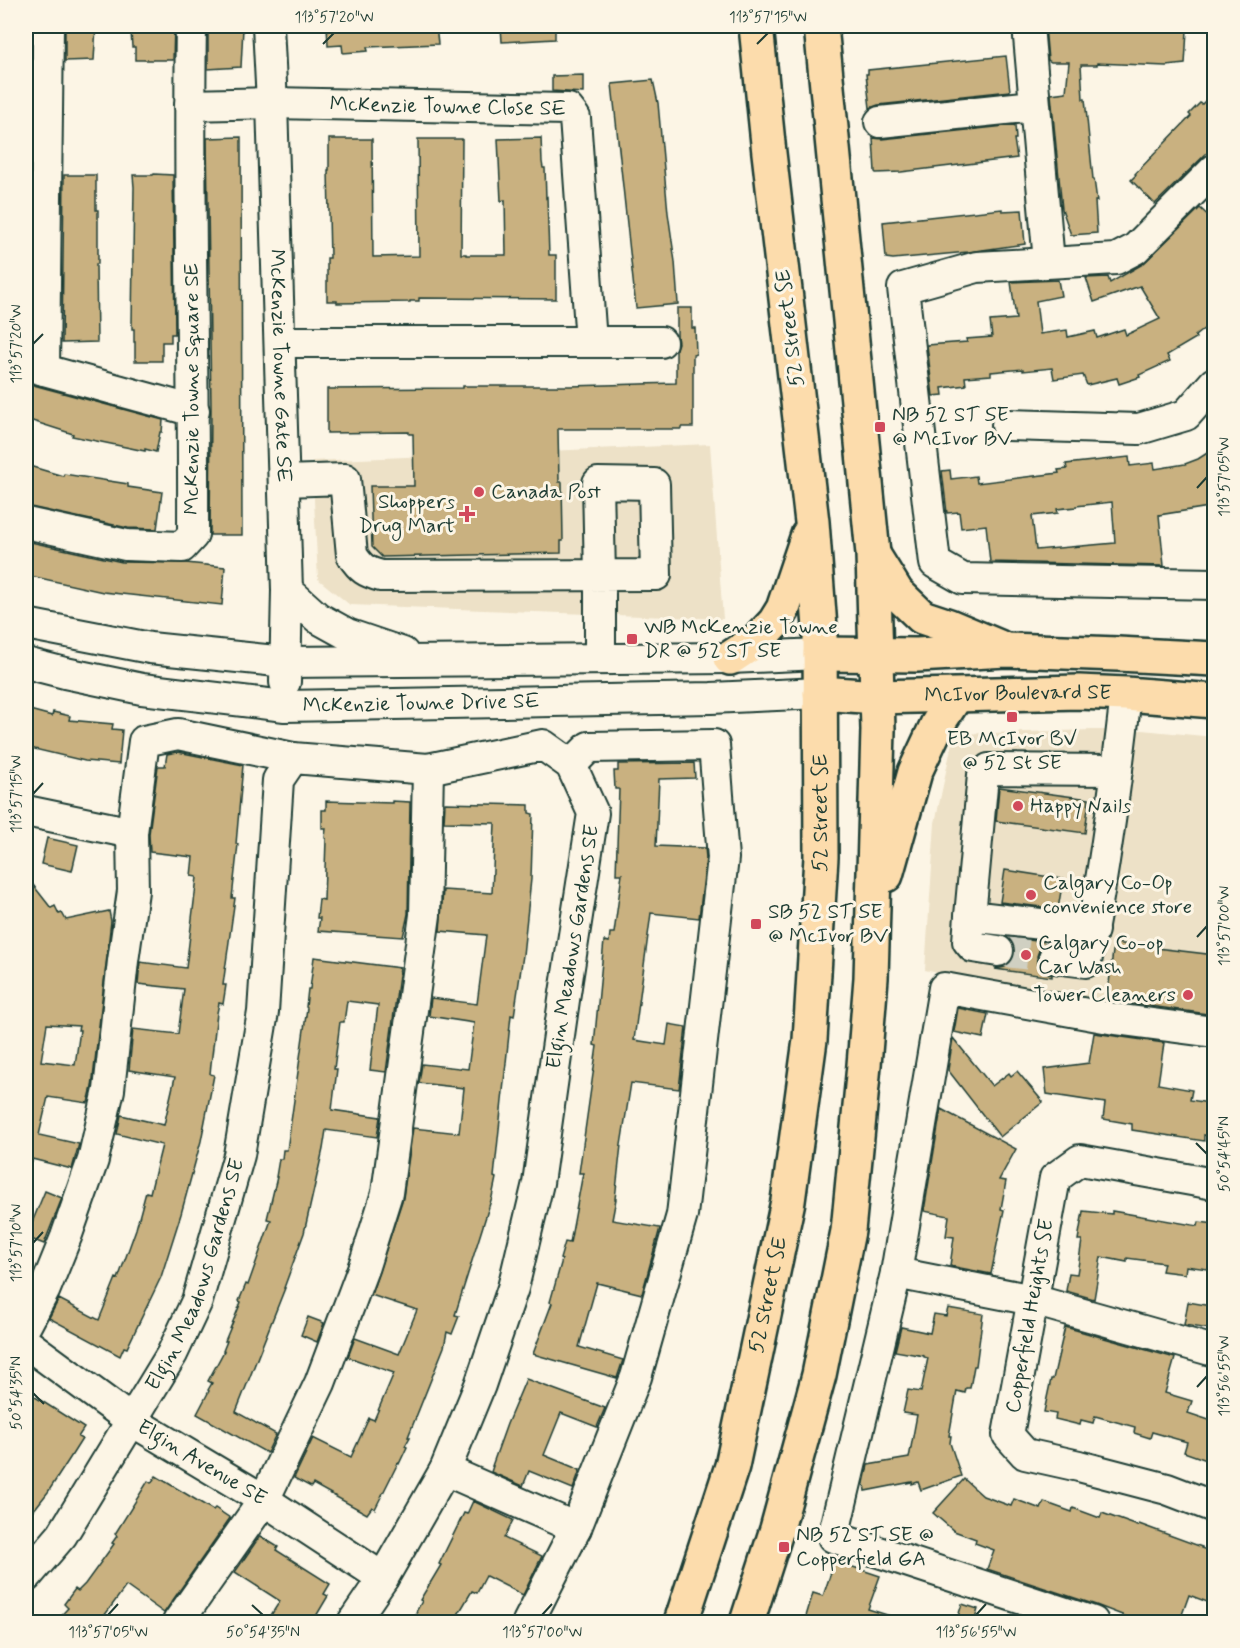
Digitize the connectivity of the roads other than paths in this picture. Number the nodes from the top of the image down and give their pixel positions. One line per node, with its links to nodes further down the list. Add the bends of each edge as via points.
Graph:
1 (48, 26): 16 (street)
2 (191, 26): 8 (street, McKenzie Towne Square SE)
3 (268, 26): 7 (street, McKenzie Towne Gate SE)
4 (756, 26): 21 (main road, 52 Street SE)
5 (821, 26): 23 (main road)
6 (1028, 26): 9 (street)
7 (272, 104): 8 (street); 13 (street, McKenzie Towne Gate SE); 14 (street, McKenzie Towne Close SE, via 568,109 575,118)
8 (190, 105): 18 (street, McKenzie Towne Square SE)
9 (1034, 106): 10 (street); 12 (street)
10 (880, 122)
11 (1215, 170): 12 (street, via 1135,249 1116,259)
12 (1048, 262): 24 (street, via 977,267 903,288 935,563 963,579)
13 (280, 342): 14 (street); 20 (street, McKenzie Towne Gate SE)
14 (591, 342): 15 (street)
15 (661, 342)
16 (35, 367): 18 (street)
17 (1215, 383): 19 (street, via 1186,415 1139,429)
18 (194, 411): 22 (street, McKenzie Towne Square SE, via 193,536 182,547 126,545)
19 (1007, 425)
20 (284, 481): 25 (street, McKenzie Towne Gate SE); 31 (street, via 345,479 352,555 366,572 381,576 600,576)
21 (812, 522): 28 (main road, 52 Street SE); 30 (main road, via 783,609 760,638)
22 (26, 523)
23 (873, 554): 27 (main road, via 897,593 922,617); 29 (main road)
24 (1215, 584)
25 (287, 590): 33 (street, via 318,618 346,634); 34 (street, McKenzie Towne Gate SE)
26 (26, 624): 34 (street, McKenzie Towne Drive SE, via 150,648)
27 (1006, 650): 29 (main road, McIvor Boulevard SE); 32 (main road, McIvor Boulevard SE)
28 (820, 654): 29 (main road, McIvor Boulevard SE); 30 (street, McKenzie Towne Drive SE); 36 (main road, 52 Street SE)
29 (875, 654): 39 (main road)
30 (730, 658): 31 (street, McKenzie Towne Drive SE)
31 (600, 659): 33 (street, McKenzie Towne Drive SE)
32 (1215, 659)
33 (427, 661): 34 (street, McKenzie Towne Drive SE)
34 (286, 662): 41 (street, McKenzie Towne Gate SE)
35 (26, 663): 41 (street, McKenzie Towne Drive SE, via 142,689)
36 (820, 693): 39 (main road, McIvor Boulevard SE); 41 (street, McKenzie Towne Drive SE); 70 (main road, 52 Street SE, via 820,857 810,1040 788,1201 732,1466)
37 (1126, 694): 38 (main road, McIvor Boulevard SE); 40 (main road, McIvor Boulevard SE); 45 (street)
38 (956, 696): 39 (main road, McIvor Boulevard SE); 49 (main road, via 915,772)
39 (877, 697): 49 (main road)
40 (1215, 701)
41 (285, 706)
42 (293, 758): 44 (street, Elgin Meadows Gardens SE); 47 (street, via 178,734 144,741); 60 (street, Elgin Meadows Gardens SE, via 278,780 263,1012 239,1155 197,1301 172,1354)
43 (571, 765): 44 (street, Elgin Meadows Gardens SE, via 543,745); 61 (street, Elgin Meadows Gardens SE, via 593,813 538,1183 513,1288 480,1385); 64 (street, via 589,747 714,745 723,858 682,1215 636,1377)
44 (428, 769): 62 (street, via 425,915 387,1193 320,1383)
45 (1117, 771): 48 (street, via 989,769 983,775); 50 (street)
46 (26, 812): 47 (street)
47 (132, 833): 57 (street, via 133,891 109,1090 93,1160 66,1237)
48 (970, 916): 50 (street); 51 (street, via 968,941 973,947)
49 (872, 918): 71 (main road, via 871,978 848,1231 819,1375)
50 (1093, 930): 52 (street, via 1086,962)
51 (998, 951)
52 (1054, 958)
53 (1215, 1032): 55 (street, via 1115,1019 944,988)
54 (1215, 1184): 56 (street, Copperfield Heights SE, via 1080,1160 1055,1178)
55 (896, 1273): 56 (street); 72 (street, via 833,1537)
56 (1033, 1300): 59 (street); 63 (street, Copperfield Heights SE, via 1008,1435 1025,1454 1167,1489)
57 (26, 1325)
58 (26, 1342): 60 (street, Elgin Avenue SE)
59 (1215, 1351)
60 (132, 1421): 62 (street, Elgin Avenue SE); 65 (street, Elgin Meadows Gardens SE, via 62,1535)
61 (445, 1470): 64 (street); 66 (street, Elgin Meadows Gardens SE)
62 (264, 1500): 66 (street, Elgin Avenue SE); 67 (street)
63 (1215, 1507)
64 (576, 1528): 69 (street)
65 (26, 1576)
66 (382, 1578): 68 (street, Elgin Meadows Gardens SE)
67 (178, 1623)
68 (353, 1623)
69 (528, 1623)
70 (681, 1623)
71 (747, 1623)
72 (1093, 1623)

